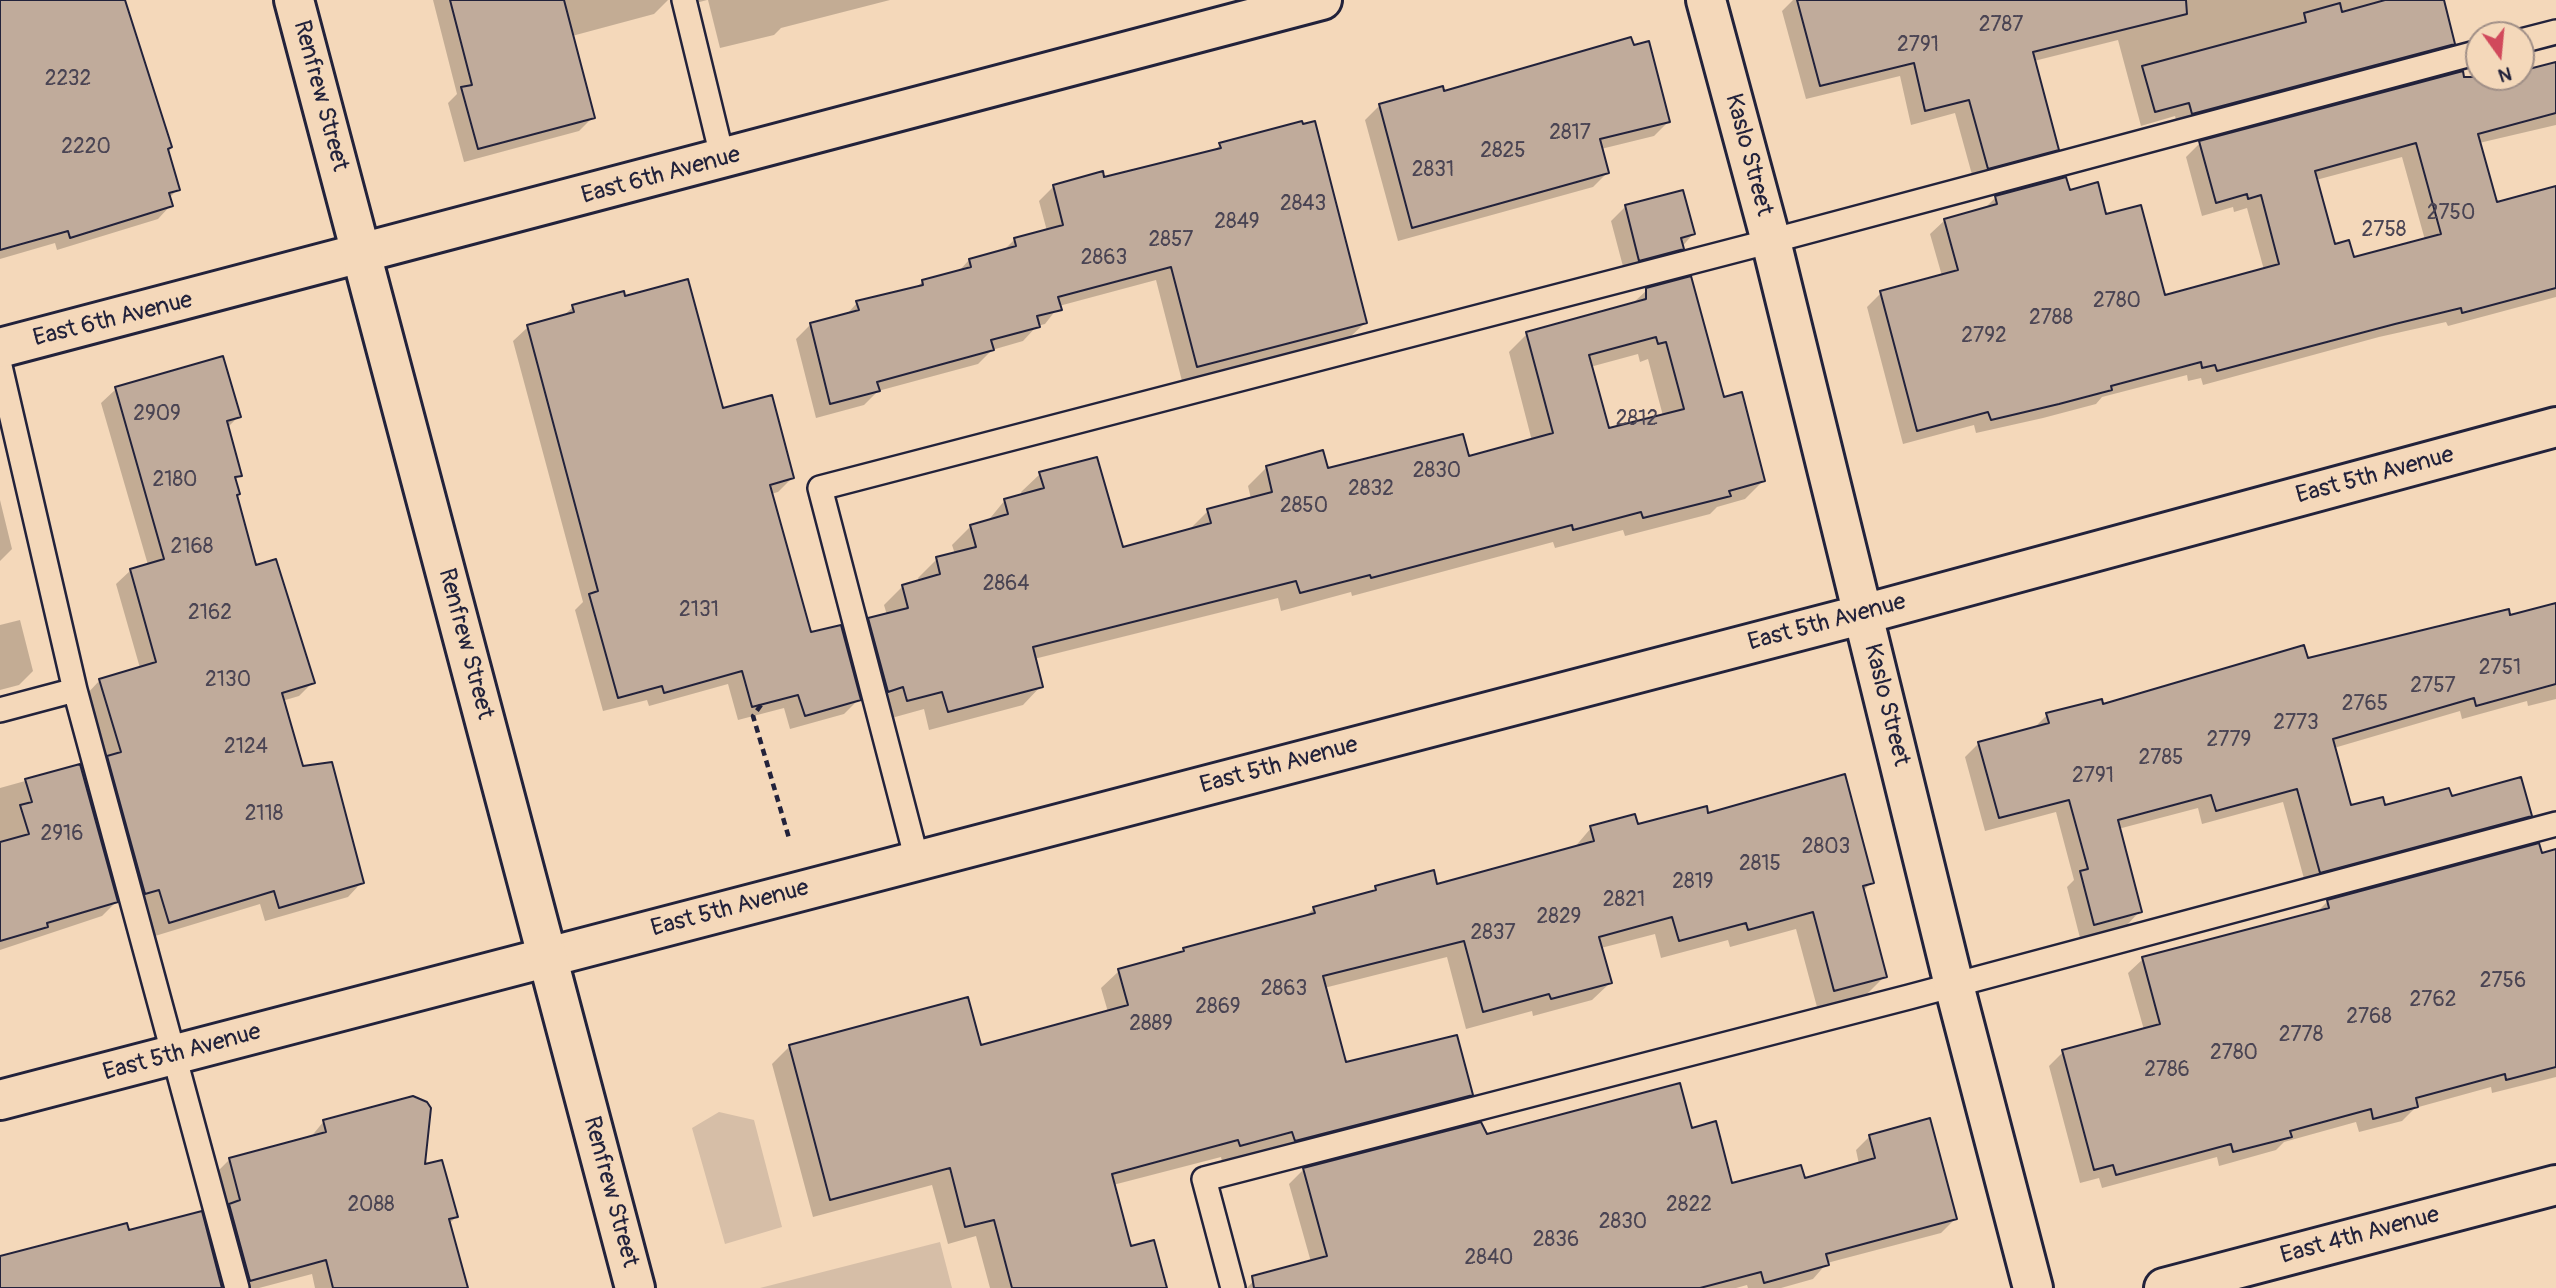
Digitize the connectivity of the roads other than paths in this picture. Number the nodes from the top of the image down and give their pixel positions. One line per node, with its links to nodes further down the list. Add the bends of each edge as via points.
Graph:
1 (294, 0): 10 (street, Renfrew Street)
2 (684, 0): 8 (lane)
3 (1322, 0): 8 (street, East 6th Avenue)
4 (1706, 0): 9 (street, Kaslo Street)
5 (2556, 32): 6 (lane)
6 (2535, 37)
7 (2465, 56): 9 (lane)
8 (723, 159): 10 (street, East 6th Avenue)
9 (1771, 241): 14 (street, Kaslo Street); 18 (lane, via 820,488)
10 (362, 256): 11 (street, East 6th Avenue); 19 (street, Renfrew Street)
11 (0, 348)
12 (0, 366): 15 (lane)
13 (2556, 427): 14 (street, East 5th Avenue)
14 (1864, 614): 18 (street, East 5th Avenue); 20 (street, Kaslo Street)
15 (75, 690): 16 (lane); 21 (lane)
16 (0, 710)
17 (2556, 824): 20 (lane)
18 (917, 860): 19 (street, East 5th Avenue)
19 (549, 956): 21 (street, East 5th Avenue); 25 (street, Renfrew Street)
20 (1954, 985): 26 (lane, via 1204,1179); 27 (street, Kaslo Street)
21 (176, 1055): 22 (street, East 5th Avenue); 24 (lane)
22 (0, 1100)
23 (2556, 1185): 28 (street, East 4th Avenue)
24 (237, 1288)
25 (635, 1288)
26 (1233, 1288)
27 (2033, 1288)
28 (2164, 1288)

